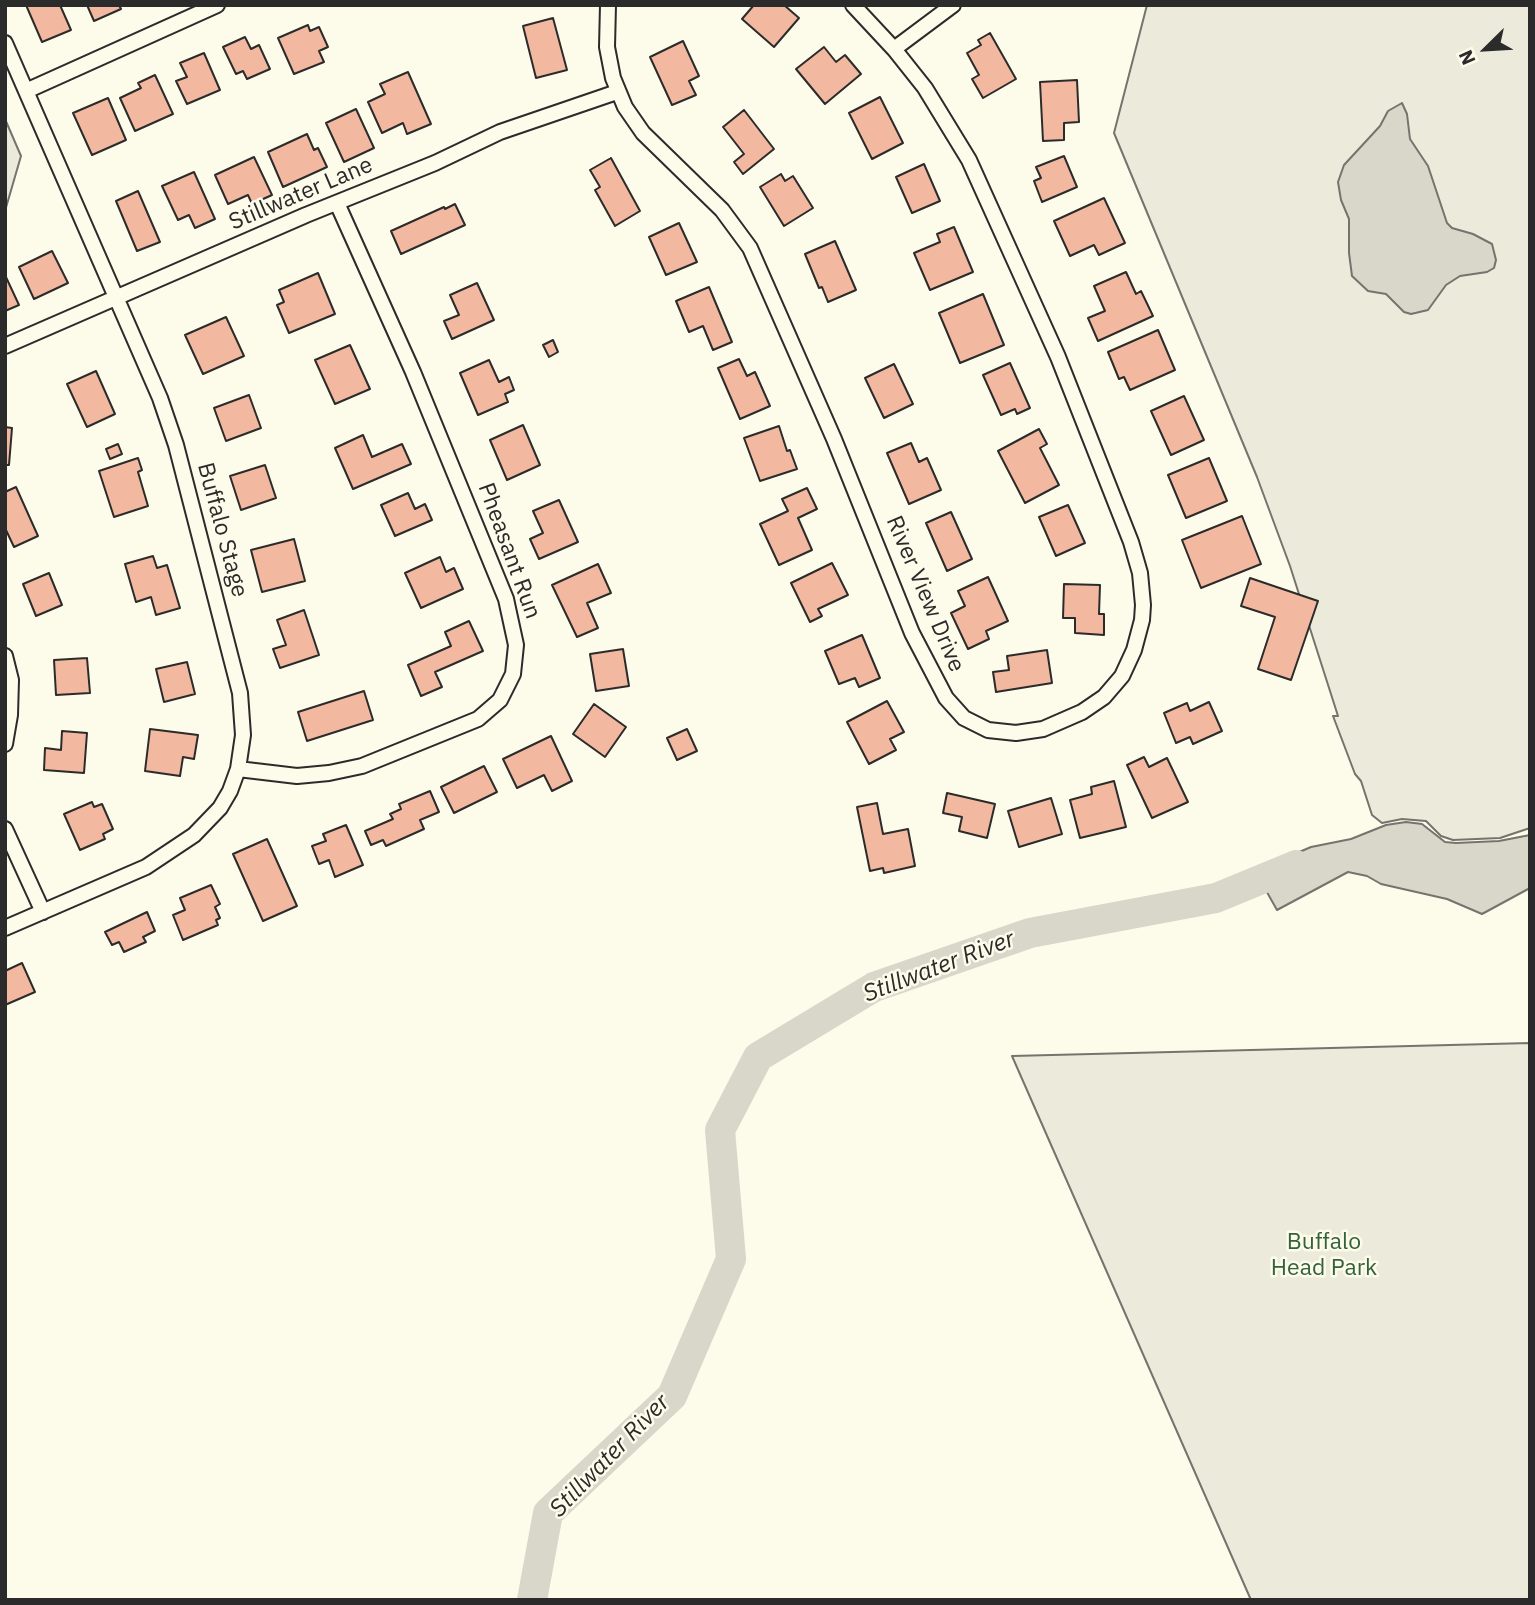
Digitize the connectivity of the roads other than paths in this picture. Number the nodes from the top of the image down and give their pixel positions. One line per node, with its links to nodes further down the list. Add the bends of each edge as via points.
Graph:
1 (217, 5): 7 (street)
2 (608, 5): 8 (street, River View Drive, via 607,47)
3 (853, 5): 6 (street, River View Drive)
4 (953, 5): 6 (street)
5 (5, 43): 7 (street, Buffalo Stage)
6 (894, 49): 8 (street, River View Drive, via 937,106 969,160 1058,357 1140,573 1142,620 1122,676 1104,697 1082,712 1029,732 1002,733 976,725 946,698 912,633 750,248 722,210 643,133)
7 (26, 91): 10 (street, Buffalo Stage)
8 (617, 92): 9 (street, Stillwater Lane, via 500,132)
9 (337, 202): 10 (street, Stillwater Lane); 14 (street, Pheasant Run, via 506,599 516,645 513,674 500,700 478,719 362,766 297,776)
10 (117, 299): 11 (street, Stillwater Lane); 14 (street, Buffalo Stage, via 176,445 223,624 240,693 243,735)
11 (5, 346)
12 (5, 656): 13 (street, via 10,715)
13 (5, 744)
14 (237, 769): 16 (street, Buffalo Stage, via 220,807 179,847 128,876)
15 (5, 829): 16 (street)
16 (43, 912): 17 (street, Buffalo Stage)
17 (5, 928)

